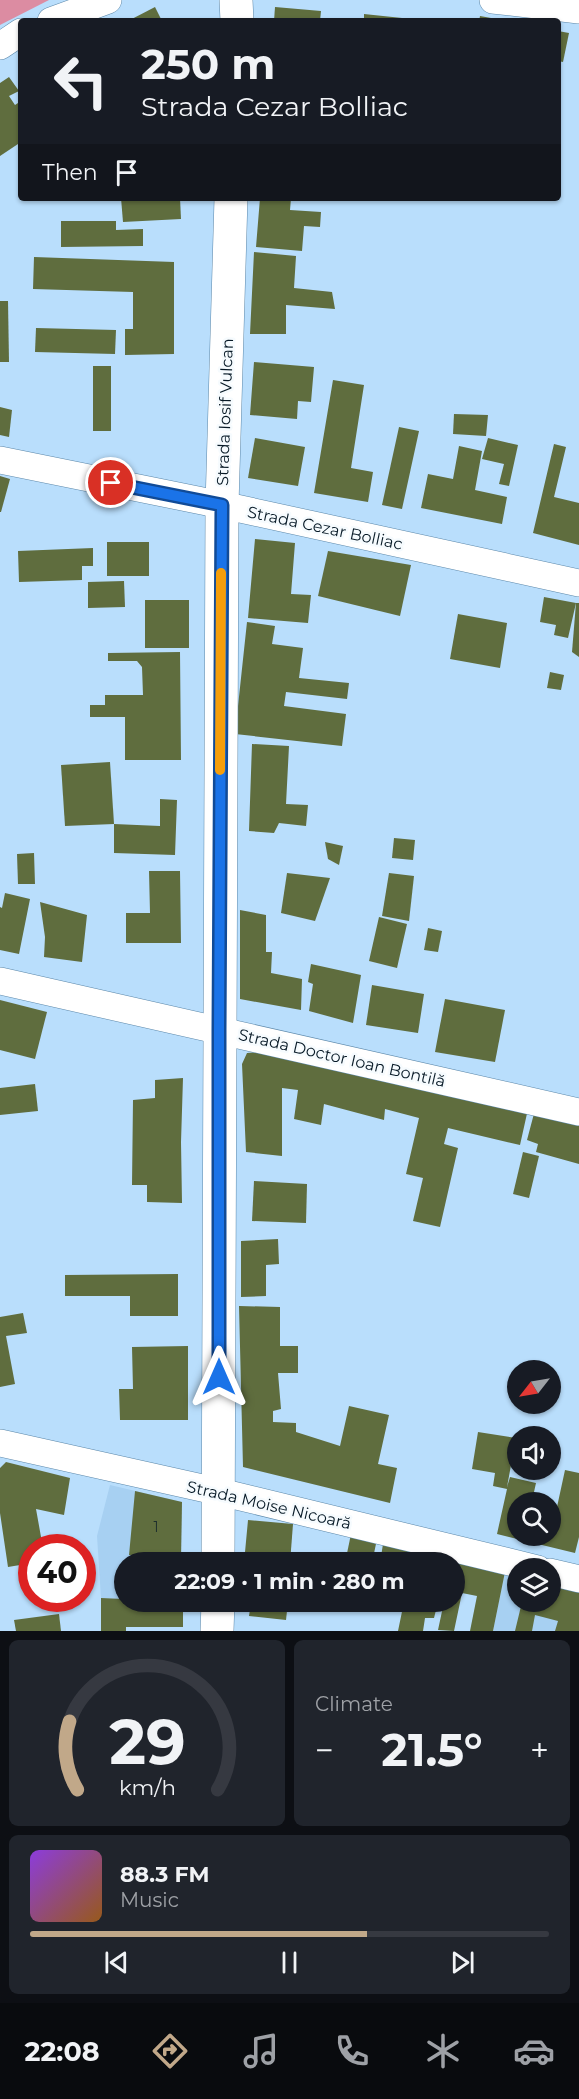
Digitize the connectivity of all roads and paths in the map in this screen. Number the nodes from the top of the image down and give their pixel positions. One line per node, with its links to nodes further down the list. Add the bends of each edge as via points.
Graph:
1 (108, 0): 4 (street)
2 (493, 0): 3 (street)
3 (579, 10)
4 (59, 18)
5 (18, 34): 6 (street)
6 (0, 46)
7 (231, 201): 9 (street, Strada Iosif Vulcan)
8 (0, 460): 9 (street, Strada Cezar Bolliac)
9 (222, 505): 10 (street, Strada Cezar Bolliac); 12 (street, Strada Iosif Vulcan)
10 (579, 583)
11 (0, 981): 12 (street, Strada Doctor Ioan Bontilă)
12 (219, 1030): 13 (street, Strada Doctor Ioan Bontilă); 15 (street, Strada Iosif Vulcan)
13 (579, 1112)
14 (0, 1443): 15 (street, Strada Moise Nicoară)
15 (220, 1492): 16 (street, Strada Iosif Vulcan); 17 (street, Strada Moise Nicoară)
16 (218, 1552)
17 (507, 1561)
18 (561, 1575): 19 (street)
19 (579, 1579)
20 (218, 1612): 21 (street)
21 (217, 1631)

